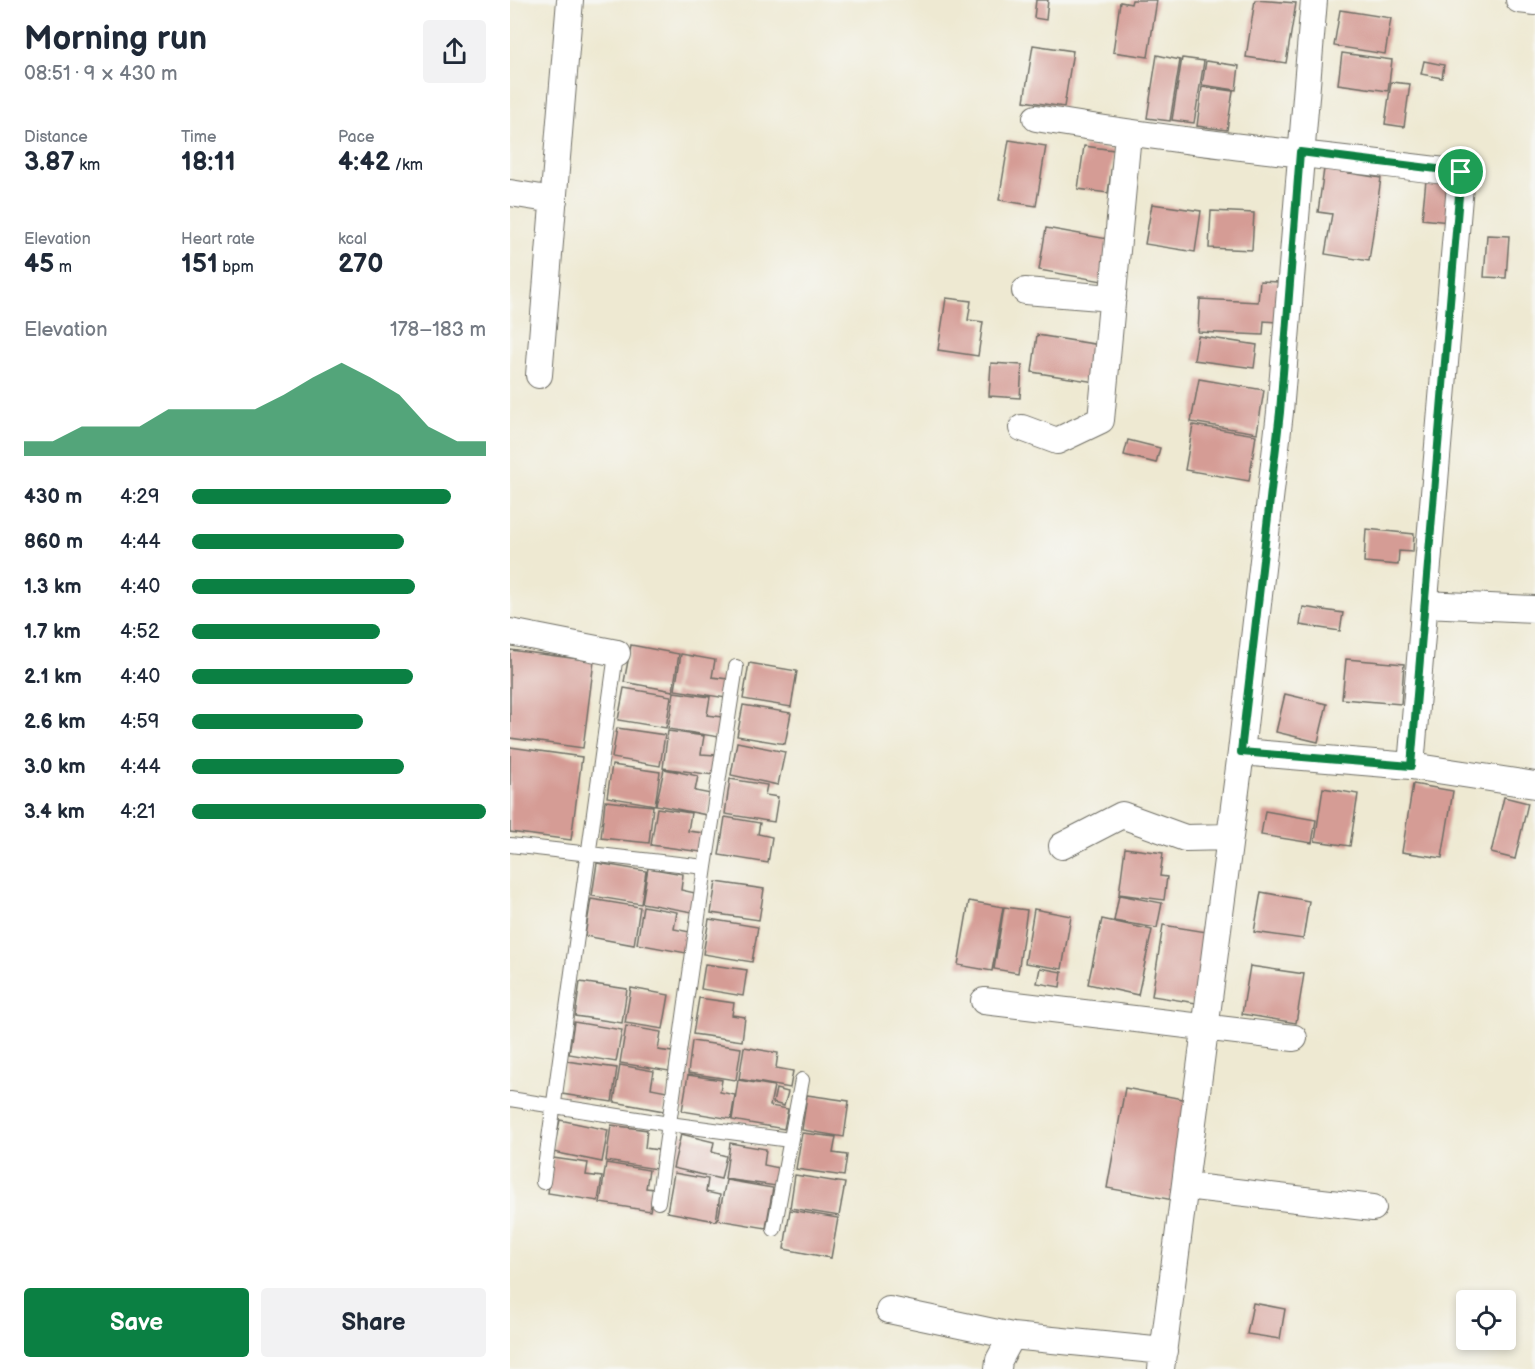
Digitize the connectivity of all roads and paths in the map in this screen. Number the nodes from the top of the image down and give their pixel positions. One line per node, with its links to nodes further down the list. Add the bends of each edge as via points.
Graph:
1 (570, 0): 9 (street)
2 (1314, 0): 7 (street)
3 (1519, 0): 4 (street)
4 (1535, 2)
5 (1036, 118): 6 (street)
6 (1128, 134): 7 (street); 11 (street)
7 (1300, 152): 14 (street, via 1461,172); 19 (street, via 1280,412)
8 (510, 193): 9 (street)
9 (554, 200): 12 (street)
10 (1025, 291): 11 (street)
11 (1113, 298): 13 (street, via 1101,420 1057,441)
12 (540, 375)
13 (1022, 428)
14 (1425, 604): 15 (street); 20 (street)
15 (1535, 609)
16 (510, 632): 17 (street)
17 (617, 649): 25 (lane)
18 (736, 667): 26 (lane)
19 (1241, 752): 20 (street); 22 (street)
20 (1411, 766): 21 (street)
21 (1535, 785)
22 (1230, 837): 24 (street, via 1185,838 1122,815); 28 (street)
23 (510, 845): 25 (lane)
24 (1062, 846)
25 (588, 853): 26 (lane); 32 (lane)
26 (705, 867): 33 (lane)
27 (984, 1001): 28 (street)
28 (1205, 1029): 29 (street); 36 (street)
29 (1294, 1038)
30 (802, 1080): 34 (lane)
31 (510, 1099): 32 (lane)
32 (553, 1106): 33 (lane); 35 (lane)
33 (669, 1124): 34 (lane); 37 (lane)
34 (790, 1140): 39 (lane)
35 (543, 1182)
36 (1185, 1186): 38 (street); 42 (street)
37 (658, 1202)
38 (1373, 1208)
39 (774, 1229)
40 (889, 1310): 41 (street)
41 (1012, 1336): 42 (street); 43 (street)
42 (1162, 1360)
43 (998, 1369)

